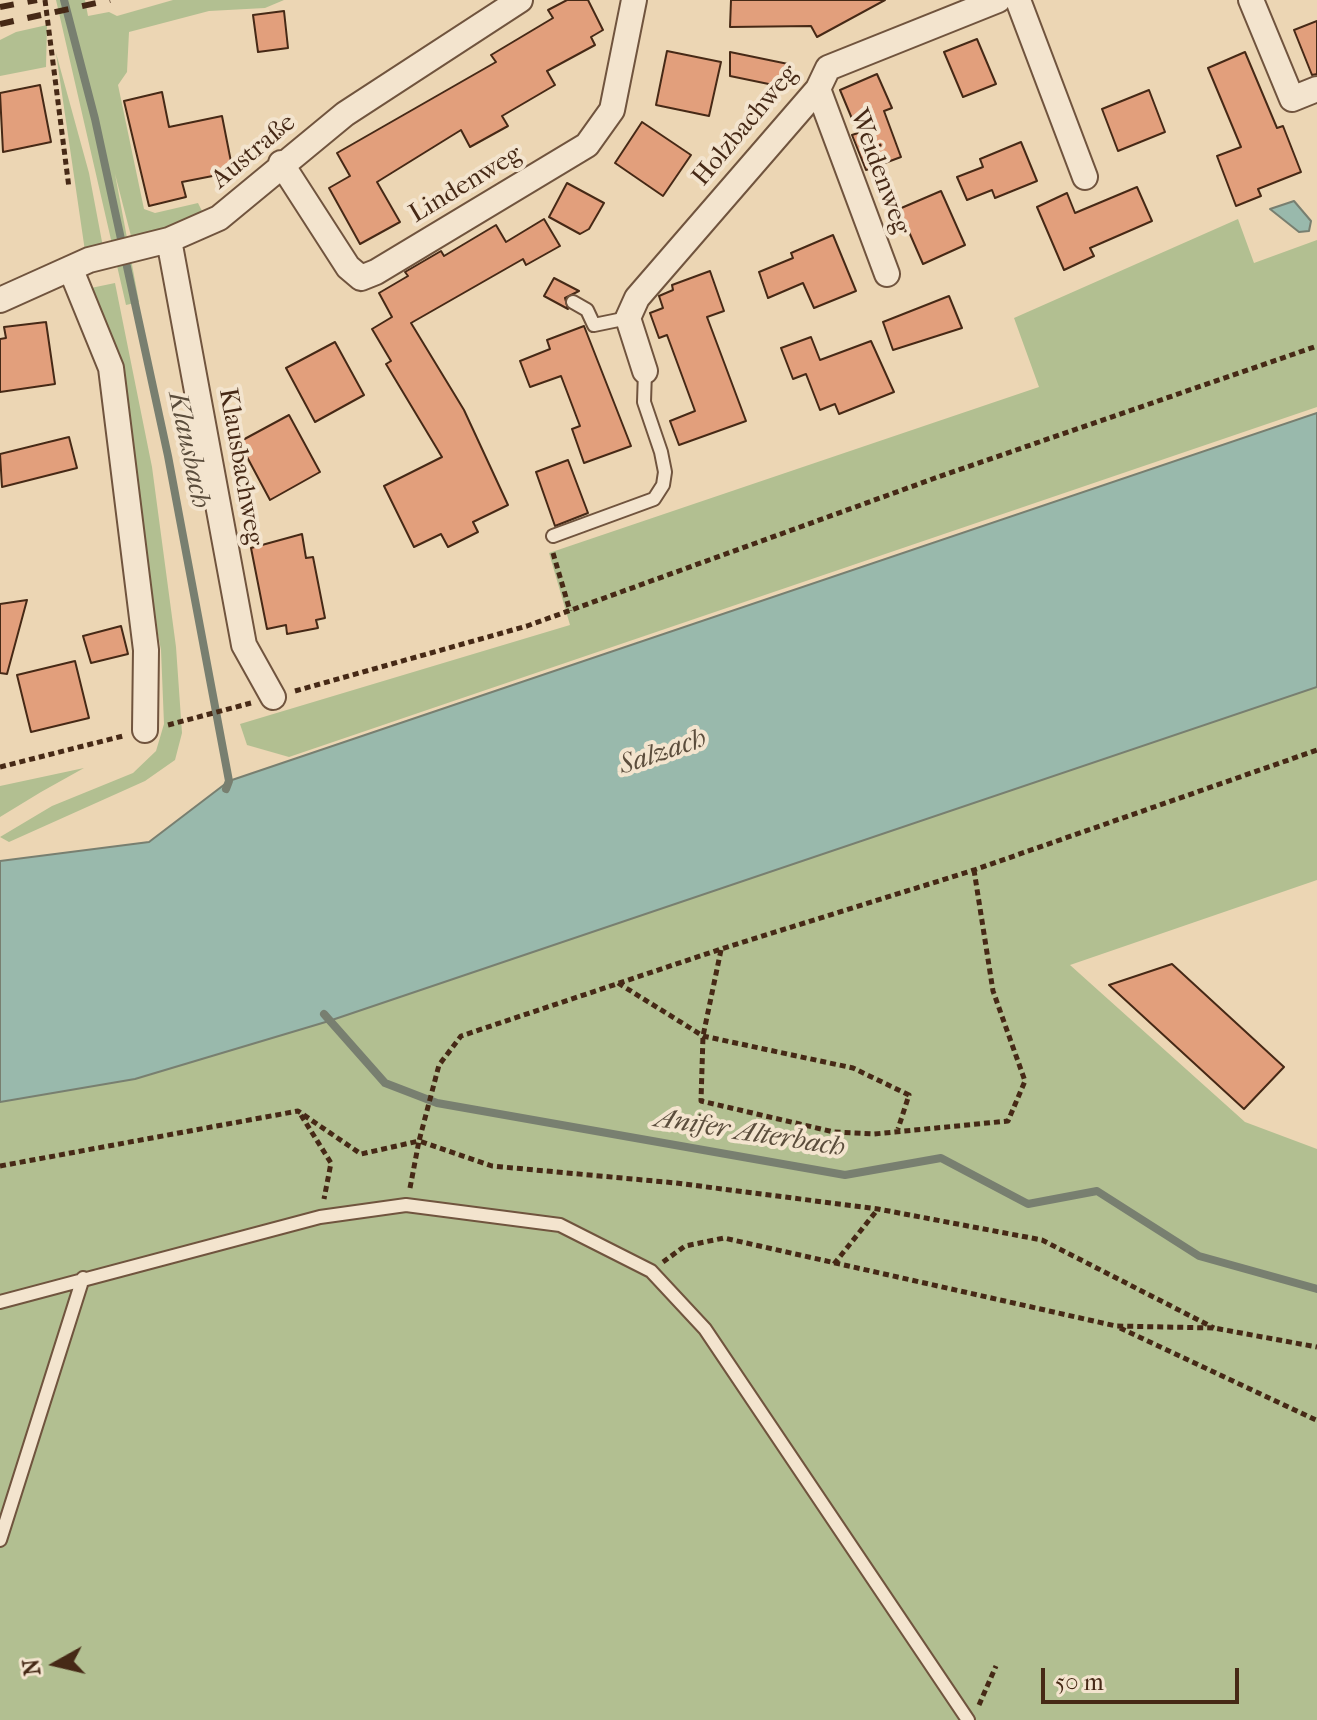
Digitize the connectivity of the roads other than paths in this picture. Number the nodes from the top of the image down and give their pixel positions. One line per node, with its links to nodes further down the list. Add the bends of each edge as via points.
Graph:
1 (520, 0): 8 (street, Austraße, via 345,114)
2 (634, 0): 8 (street, Lindenweg, via 612,110 587,145 376,272 361,278 348,267)
3 (998, 0): 6 (street, Holzbachweg, via 828,68)
4 (1018, 0): 9 (street)
5 (1251, 0): 7 (street, via 1292,99)
6 (818, 89): 12 (street, Weidenweg); 15 (street, Holzbachweg, via 637,298)
7 (1317, 89)
8 (281, 163): 10 (street, Austraße, via 219,218)
9 (1085, 177)
10 (164, 242): 11 (street, Austraße); 18 (street, Klausbachweg, via 244,645)
11 (80, 265): 13 (street, Austraße); 19 (street, via 111,368 146,650)
12 (887, 274)
13 (0, 300)
14 (573, 302): 15 (lane, via 587,310 594,325)
15 (628, 318): 16 (street)
16 (645, 371): 17 (lane, via 644,402 661,452 663,485 654,499)
17 (553, 536)
18 (273, 697)
19 (145, 730)
20 (83, 1278): 21 (lane); 22 (lane); 23 (lane, via 320,1217 406,1205 560,1225 651,1271 705,1329)
21 (0, 1302)
22 (0, 1540)
23 (968, 1720)

